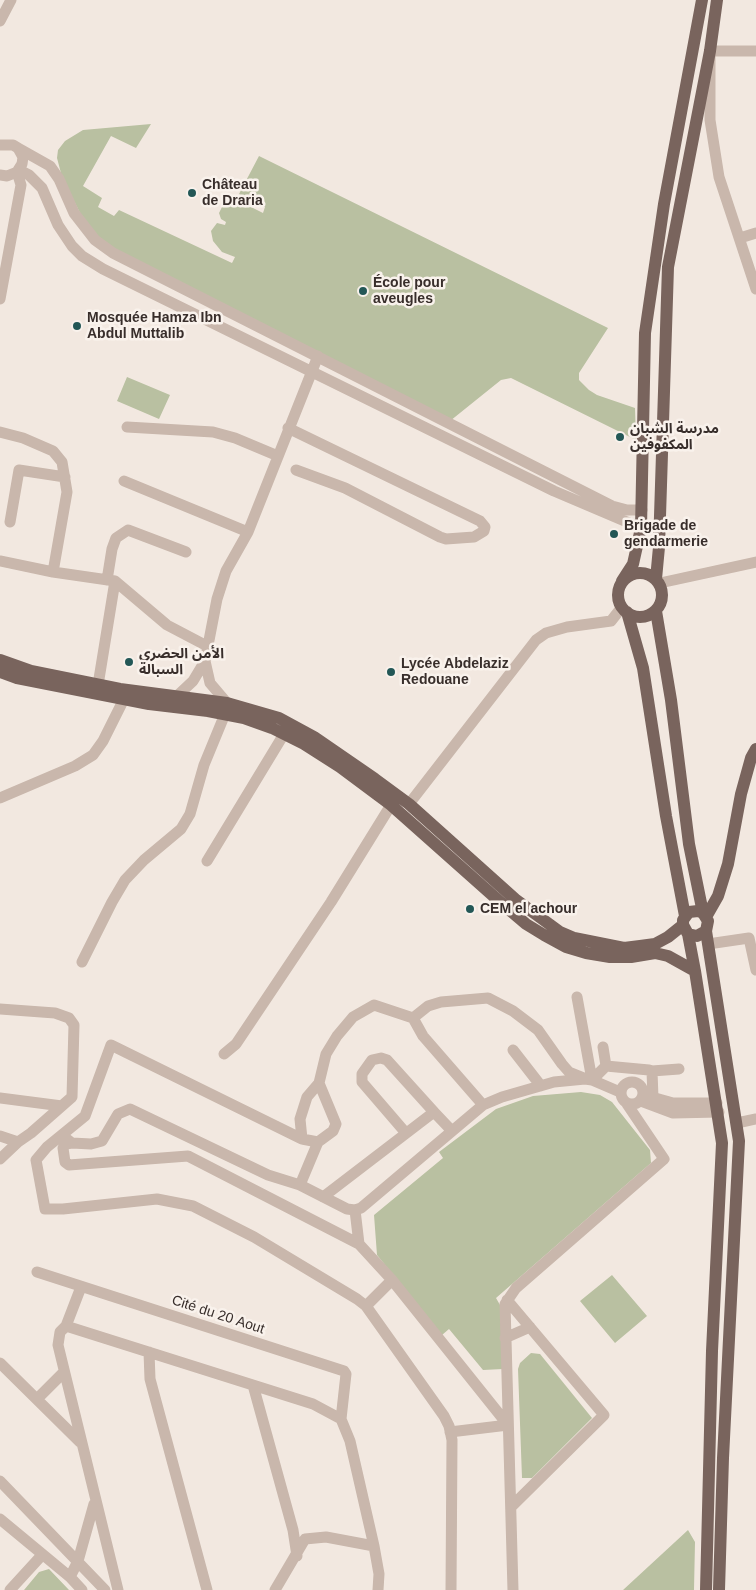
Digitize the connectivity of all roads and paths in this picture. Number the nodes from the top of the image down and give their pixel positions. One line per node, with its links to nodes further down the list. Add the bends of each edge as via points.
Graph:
1 (11, 0): 4 (street)
2 (702, 0): 24 (main road, via 664,204 645,332)
3 (717, 0): 5 (main road)
4 (0, 21)
5 (710, 51): 6 (street); 12 (street, via 710,120 715,157); 34 (main road, via 668,267)
6 (756, 51)
7 (0, 135): 8 (street)
8 (9, 145): 9 (street, via 23,157); 15 (street, via 50,166 74,213 95,240 113,253)
9 (18, 171): 10 (street, via 7,176); 14 (street, via 21,185); 16 (street, via 29,175 42,188 65,237 82,256)
10 (0, 174)
11 (756, 233): 12 (street)
12 (740, 238): 13 (street)
13 (756, 289)
14 (0, 299)
15 (318, 356): 16 (street); 24 (street, via 612,506)
16 (311, 372): 18 (street); 26 (street, via 554,491)
17 (128, 427): 20 (street, via 212,432)
18 (288, 428): 20 (street); 21 (street, via 480,521 484,531 474,537 446,539 345,488)
19 (0, 432): 22 (street, via 53,451 62,462)
20 (278, 456): 27 (street)
21 (296, 470)
22 (65, 476): 25 (street, via 19,470); 31 (street, via 67,492)
23 (124, 481): 27 (street)
24 (642, 510): 26 (main road)
25 (10, 522)
26 (641, 528): 33 (main road, via 633,564)
27 (248, 532): 37 (street, via 226,571)
28 (186, 552): 32 (street, via 128,530 116,538 112,549)
29 (0, 561): 31 (street)
30 (756, 562): 34 (street)
31 (53, 572): 32 (street)
32 (111, 581): 37 (street, via 167,625); 41 (street)
33 (622, 581): 34 (main road, via 637,573); 35 (main road, via 618,599)
34 (658, 581): 36 (main road, via 662,594)
35 (624, 610): 36 (main road, via 641,616); 48 (street, via 611,621 567,626 536,640); 52 (main road, via 643,668)
36 (656, 610): 51 (main road, via 689,844)
37 (207, 646): 39 (street)
38 (0, 660): 41 (main road, via 31,671)
39 (205, 661): 42 (street, via 194,681); 44 (street, via 210,683)
40 (0, 672): 43 (main road)
41 (98, 685): 42 (main road)
42 (176, 697): 44 (main road)
43 (124, 699): 44 (main road); 47 (street, via 103,741 92,755 75,766)
44 (226, 709): 45 (main road); 48 (main road, via 279,718 314,737); 54 (street, via 186,822 125,880)
45 (284, 734): 49 (main road, via 340,767); 50 (street)
46 (756, 749): 51 (main road, via 741,794 728,864 718,896)
47 (0, 798)
48 (409, 804): 52 (main road, via 514,899 567,935 624,948 655,944)
49 (391, 805): 56 (main road, via 498,901 544,935 586,953 631,957 656,953); 62 (street, via 326,910 236,1044)
50 (207, 861)
51 (705, 915): 52 (main road, via 693,911); 53 (main road)
52 (685, 925): 53 (main road, via 698,936); 56 (main road)
53 (707, 937): 55 (street, via 749,938); 78 (main road)
54 (82, 962)
55 (756, 970)
56 (695, 971): 75 (main road)
57 (577, 997): 66 (street)
58 (0, 1009): 74 (street, via 55,1013 69,1018 74,1025 72,1097)
59 (414, 1018): 66 (street, via 428,1006 441,1002 488,998 512,1010 538,1030 569,1072); 67 (street, via 374,1005 353,1017 326,1054); 73 (street, via 423,1036)
60 (603, 1046): 63 (street)
61 (513, 1050): 68 (street)
62 (224, 1054)
63 (606, 1066): 65 (street); 66 (street)
64 (679, 1069): 65 (street)
65 (652, 1071): 71 (street)
66 (588, 1079): 68 (street); 69 (street)
67 (319, 1083): 83 (street, via 307,1097 300,1119); 85 (street, via 336,1124 333,1131)
68 (541, 1086): 73 (street)
69 (620, 1092): 71 (street, via 629,1082 636,1082); 72 (street)
70 (0, 1098): 74 (street)
71 (646, 1098): 72 (street, via 634,1105); 75 (street)
72 (627, 1104): 94 (street, via 664,1159 516,1288)
73 (483, 1105): 79 (street)
74 (62, 1106): 84 (street)
75 (718, 1108): 128 (main road, via 722,1167 712,1351)
76 (434, 1112): 79 (street); 80 (street); 80 (street, via 387,1060 372,1060 362,1074 362,1082)
77 (756, 1120): 78 (street)
78 (737, 1123): 129 (main road, via 739,1174)
79 (452, 1131): 89 (street)
80 (405, 1132): 88 (street)
81 (0, 1136): 84 (street)
82 (68, 1139): 83 (street, via 85,1116 111,1045); 87 (street, via 91,1144 102,1141 118,1114 130,1109 268,1175); 90 (street, via 63,1148 65,1162 70,1165 188,1156); 95 (street, via 48,1147 36,1160 45,1209 63,1210 157,1199 193,1206 254,1237)
83 (302, 1139): 85 (street)
84 (18, 1142): 86 (street)
85 (318, 1142): 87 (street)
86 (0, 1159)
87 (300, 1185): 88 (street)
88 (324, 1197): 89 (street)
89 (355, 1210): 90 (street)
90 (359, 1244): 92 (street)
91 (37, 1272): 93 (street, Cité du 20 Aout)
92 (392, 1280): 95 (street); 105 (street)
93 (81, 1287): 96 (street); 104 (street, Cité du 20 Aout, via 344,1371)
94 (507, 1300): 97 (street); 98 (street)
95 (366, 1306): 106 (street, via 444,1416)
96 (66, 1326): 99 (street); 101 (street, via 60,1332 58,1345)
97 (530, 1327): 98 (street); 110 (street, via 604,1415)
98 (505, 1338): 105 (street)
99 (149, 1352): 102 (street); 123 (street, via 150,1379)
100 (0, 1363): 103 (street)
101 (64, 1373): 103 (street); 107 (street)
102 (253, 1386): 104 (street, via 313,1404); 116 (street, via 293,1530)
103 (37, 1399): 107 (street)
104 (341, 1419): 114 (street, Cité du 20 Aout, via 350,1441)
105 (508, 1426): 106 (street); 110 (street)
106 (450, 1432): 126 (street)
107 (80, 1442): 109 (street)
108 (0, 1481): 117 (street)
109 (95, 1503): 117 (street); 122 (street)
110 (511, 1507): 127 (street)
111 (0, 1514): 113 (street)
112 (0, 1519): 113 (street)
113 (17, 1534): 115 (street)
114 (374, 1546): 116 (street, via 314,1537 305,1539); 125 (street, Cité du 20 Aout)
115 (42, 1555): 118 (street); 119 (street)
116 (297, 1556): 124 (street)
117 (78, 1561): 118 (street); 121 (street)
118 (70, 1578): 120 (street)
119 (10, 1590)
120 (82, 1590)
121 (105, 1590)
122 (118, 1590)
123 (207, 1590)
124 (275, 1590)
125 (378, 1590)
126 (451, 1590)
127 (513, 1590)
128 (706, 1590)
129 (719, 1590)

